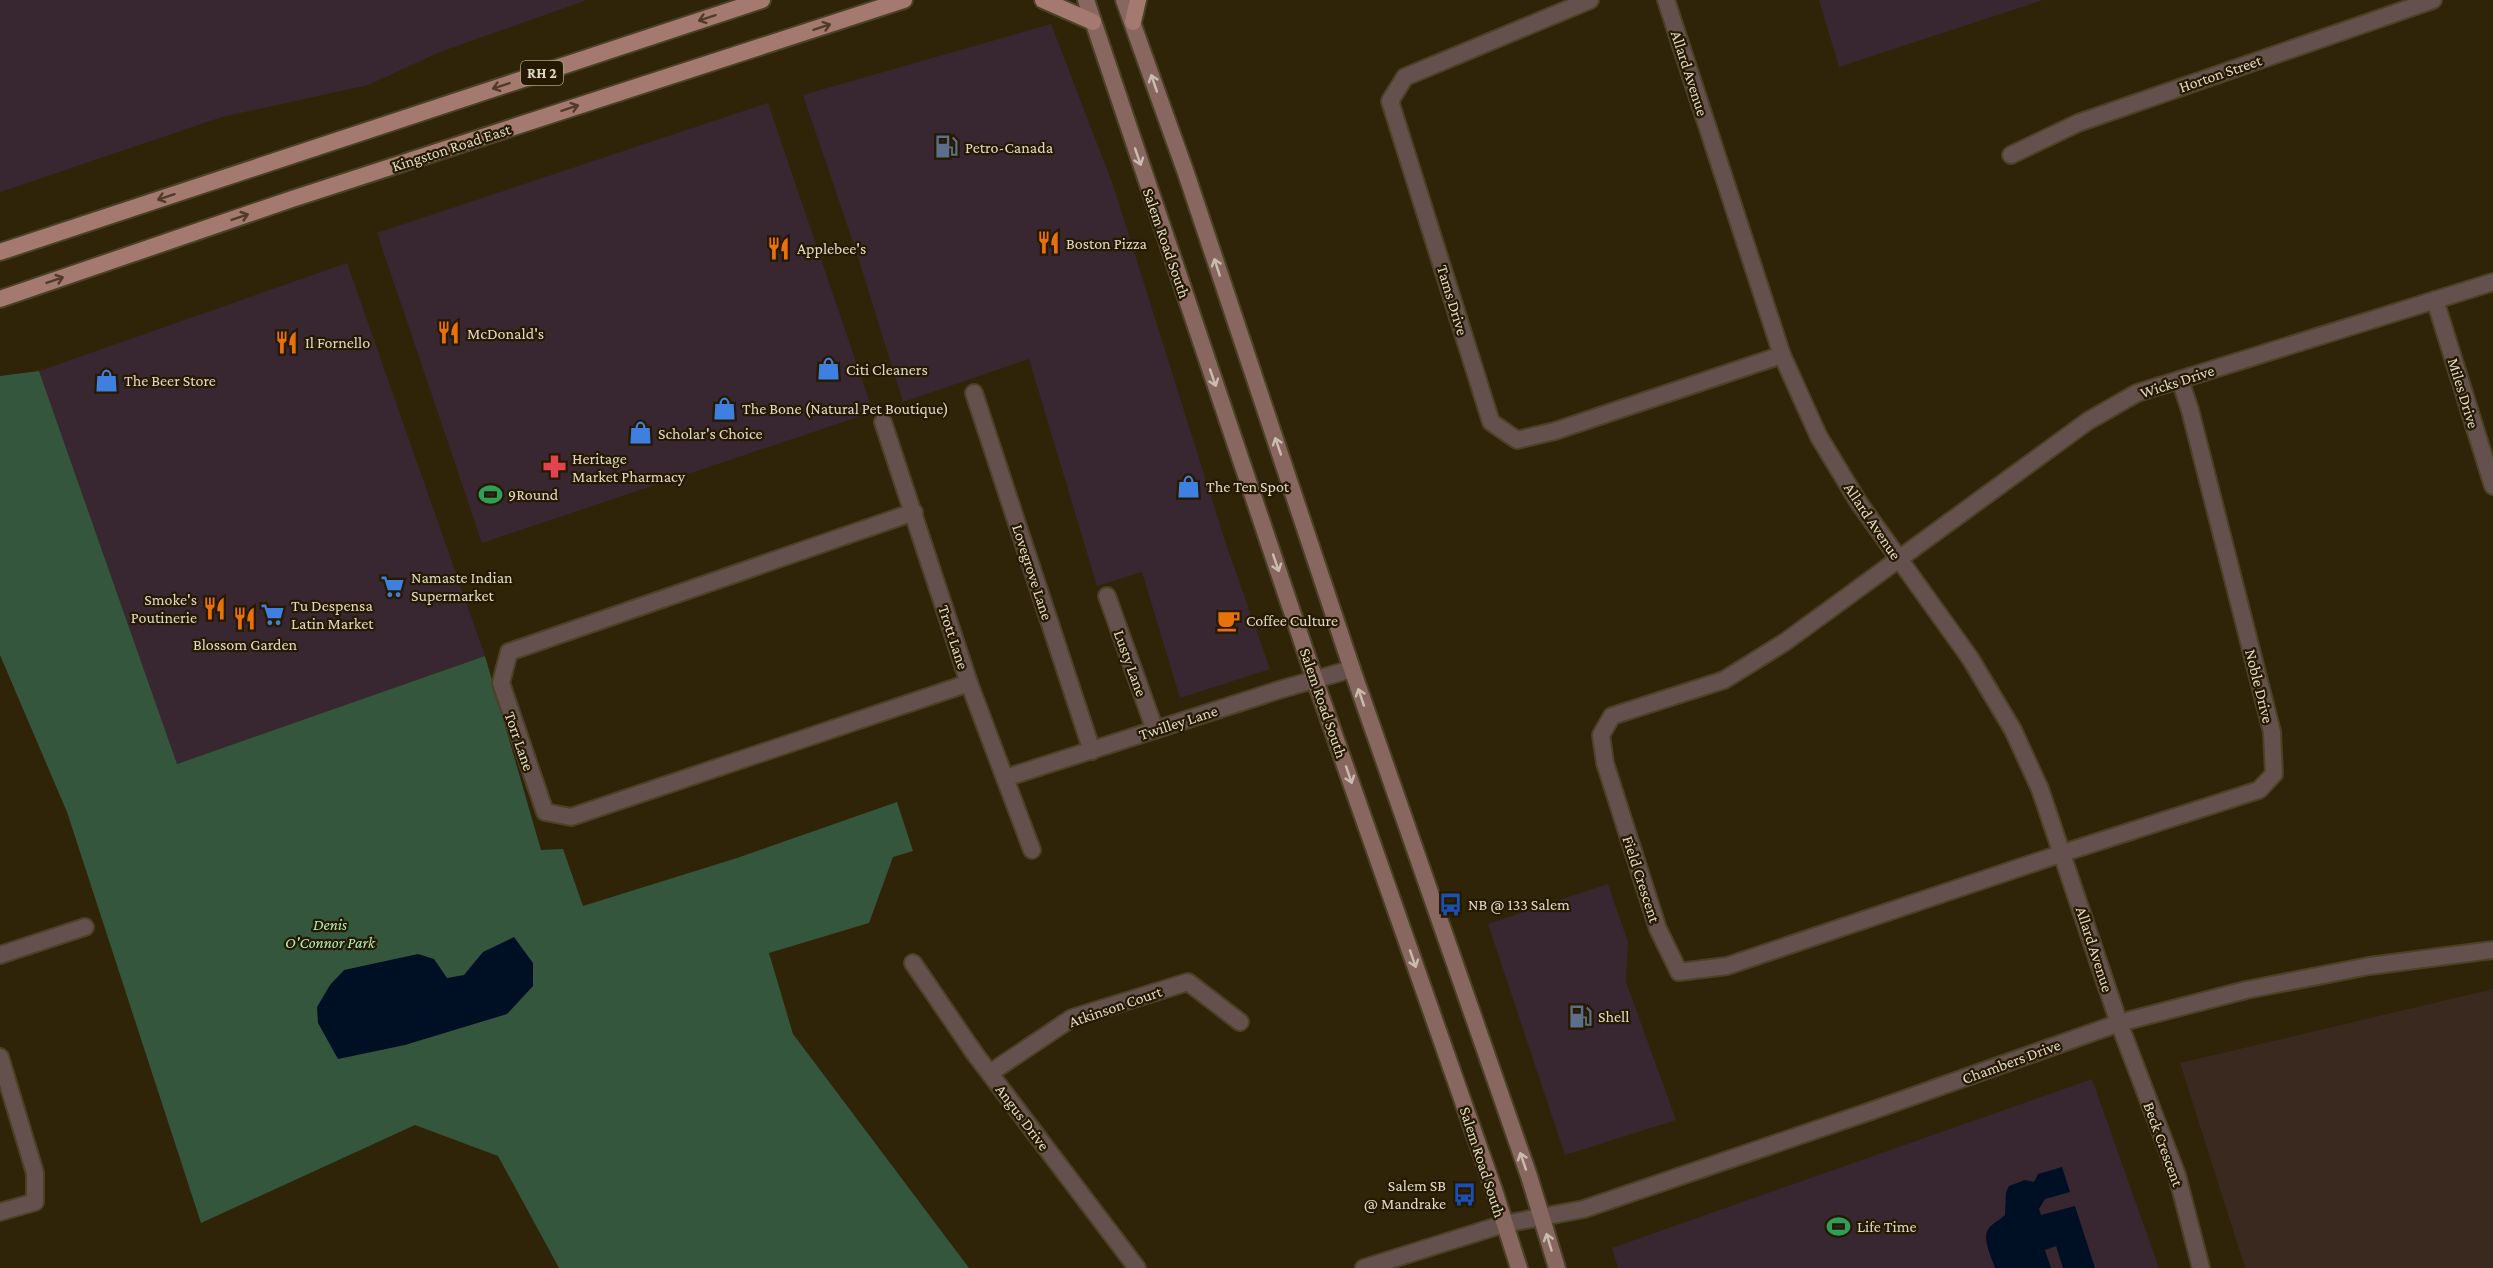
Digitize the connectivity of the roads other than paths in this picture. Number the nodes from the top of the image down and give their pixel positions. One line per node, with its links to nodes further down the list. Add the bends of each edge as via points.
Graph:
1 (762, 0): 13 (main road, RH 2, one-way to 13)
2 (904, 0): 15 (main road, Kingston Road East / RH 2, one-way to 2)
3 (1043, 0): 10 (main road)
4 (1086, 0): 10 (main road, Salem Road South)
5 (1124, 0): 11 (main road)
6 (1138, 0): 11 (main road)
7 (1590, 0): 17 (street, Tams Drive, via 1405,77 1390,101 1491,422 1517,440 1556,431)
8 (1666, 0): 17 (street, Allard Avenue)
9 (2433, 0): 12 (street, Horton Street, via 2078,123)
10 (1093, 22): 26 (main road, Salem Road South, one-way to 26)
11 (1133, 22): 25 (main road, one-way to 11)
12 (2011, 155)
13 (0, 252)
14 (2493, 282): 16 (street, Wicks Drive)
15 (0, 298)
16 (2435, 300): 18 (street, Wicks Drive); 21 (street, Miles Drive)
17 (1782, 355): 23 (street, Allard Avenue, via 1819,437 1859,504)
18 (2180, 380): 23 (street, Wicks Drive, via 2137,393 2088,421); 32 (street, Noble Drive, via 2272,732 2274,774 2259,790)
19 (974, 393): 29 (street, Lovegrove Lane)
20 (883, 422): 22 (street, Trott Lane)
21 (2493, 486)
22 (914, 512): 27 (street, Trott Lane); 27 (street, Torr Lane, via 509,652 501,683 545,812 571,817)
23 (1899, 559): 32 (street, Allard Avenue, via 1970,658 2013,730); 32 (street, Field Crescent, via 1785,642 1724,680 1612,716 1601,735 1605,763 1658,928 1679,972 1727,966)
24 (1107, 596): 28 (street, Lusty Lane)
25 (1352, 669): 26 (street, Twilley Lane); 42 (main road, one-way to 25)
26 (1316, 680): 28 (street, Twilley Lane); 43 (main road, Salem Road South, one-way to 43)
27 (969, 683): 30 (street, Trott Lane)
28 (1155, 730): 29 (street, Twilley Lane)
29 (1092, 751): 30 (street, Twilley Lane)
30 (1005, 778): 31 (street, Trott Lane)
31 (1032, 850)
32 (2063, 853): 38 (street, Allard Avenue)
33 (85, 927): 35 (street)
34 (2493, 950): 38 (street, Chambers Drive, via 2369,966 2279,983)
35 (0, 956)
36 (913, 963): 40 (street, Angus Drive)
37 (1240, 1022): 40 (street, Atkinson Court, via 1188,982 1072,1018)
38 (2119, 1023): 42 (street, Chambers Drive, via 1618,1198); 48 (street, Beck Crescent, via 2177,1175)
39 (0, 1057): 41 (street, via 35,1173 35,1202)
40 (990, 1073): 44 (street, Angus Drive)
41 (0, 1212)
42 (1541, 1216): 43 (street, Chambers Drive); 47 (main road, one-way to 42)
43 (1504, 1224): 45 (street, Chambers Drive); 46 (main road, Salem Road South)
44 (1137, 1268)
45 (1364, 1268)
46 (1519, 1268)
47 (1557, 1268)
48 (2201, 1268)

